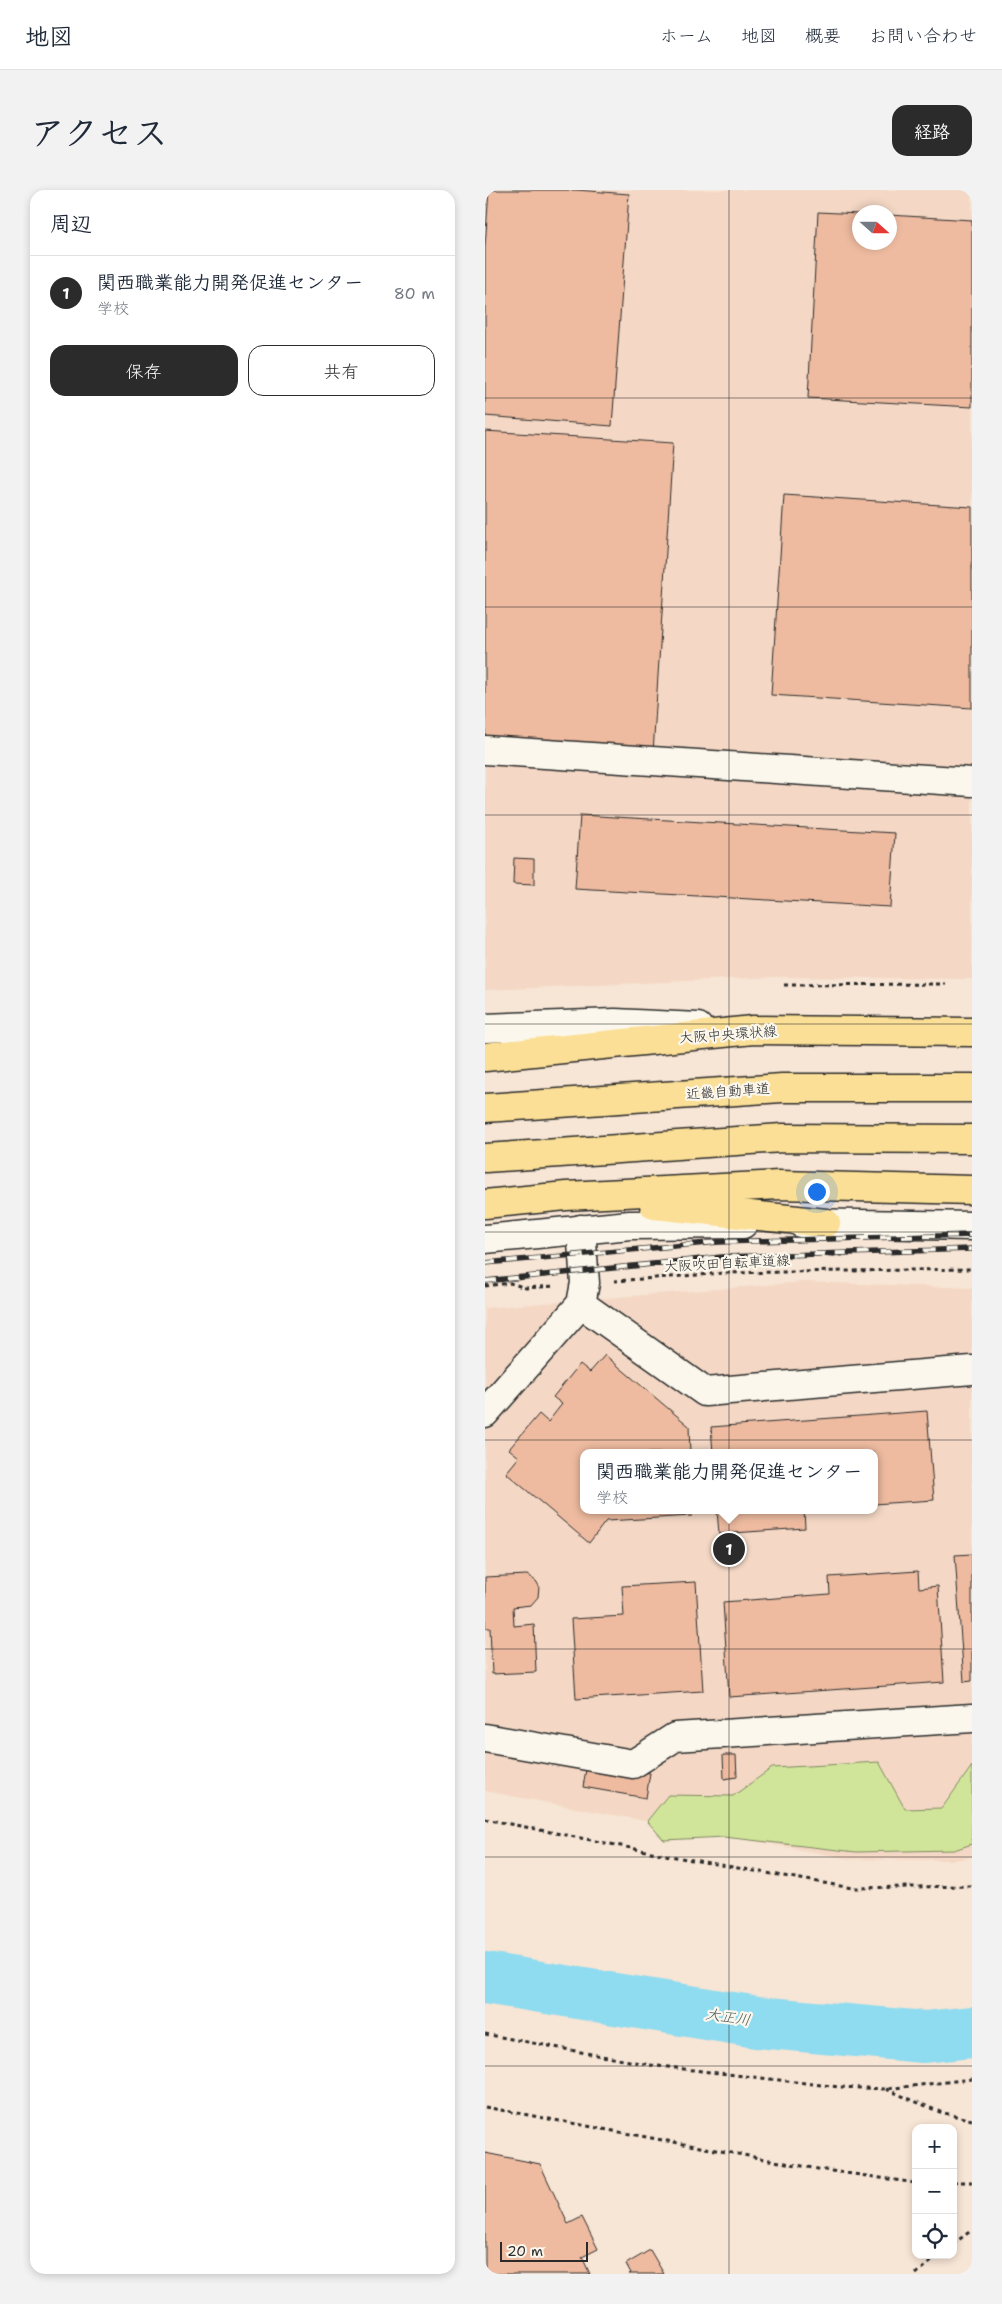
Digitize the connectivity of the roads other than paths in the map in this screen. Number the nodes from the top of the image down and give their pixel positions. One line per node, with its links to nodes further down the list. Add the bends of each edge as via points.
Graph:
1 (485, 750): 2 (street)
2 (972, 782)
3 (485, 1028): 4 (street, via 615,1023)
4 (753, 1030): 5 (main road, 大阪中央環状線); 6 (main road, 大阪中央環状線)
5 (972, 1032)
6 (485, 1057)
7 (972, 1088): 8 (main road, 近畿自動車道, via 782,1088)
8 (485, 1108)
9 (972, 1139): 10 (main road, via 782,1138)
10 (485, 1158)
11 (972, 1190): 12 (main road, via 779,1185)
12 (566, 1196): 13 (main road); 14 (main road)
13 (485, 1204)
14 (826, 1223): 15 (street); 16 (street, via 630,1225)
15 (972, 1226)
16 (581, 1229): 17 (street); 18 (street)
17 (485, 1239)
18 (583, 1293): 19 (street, via 705,1392); 20 (street)
19 (972, 1370)
20 (485, 1413)
21 (972, 1718): 22 (street, via 675,1737 633,1764)
22 (485, 1738)

